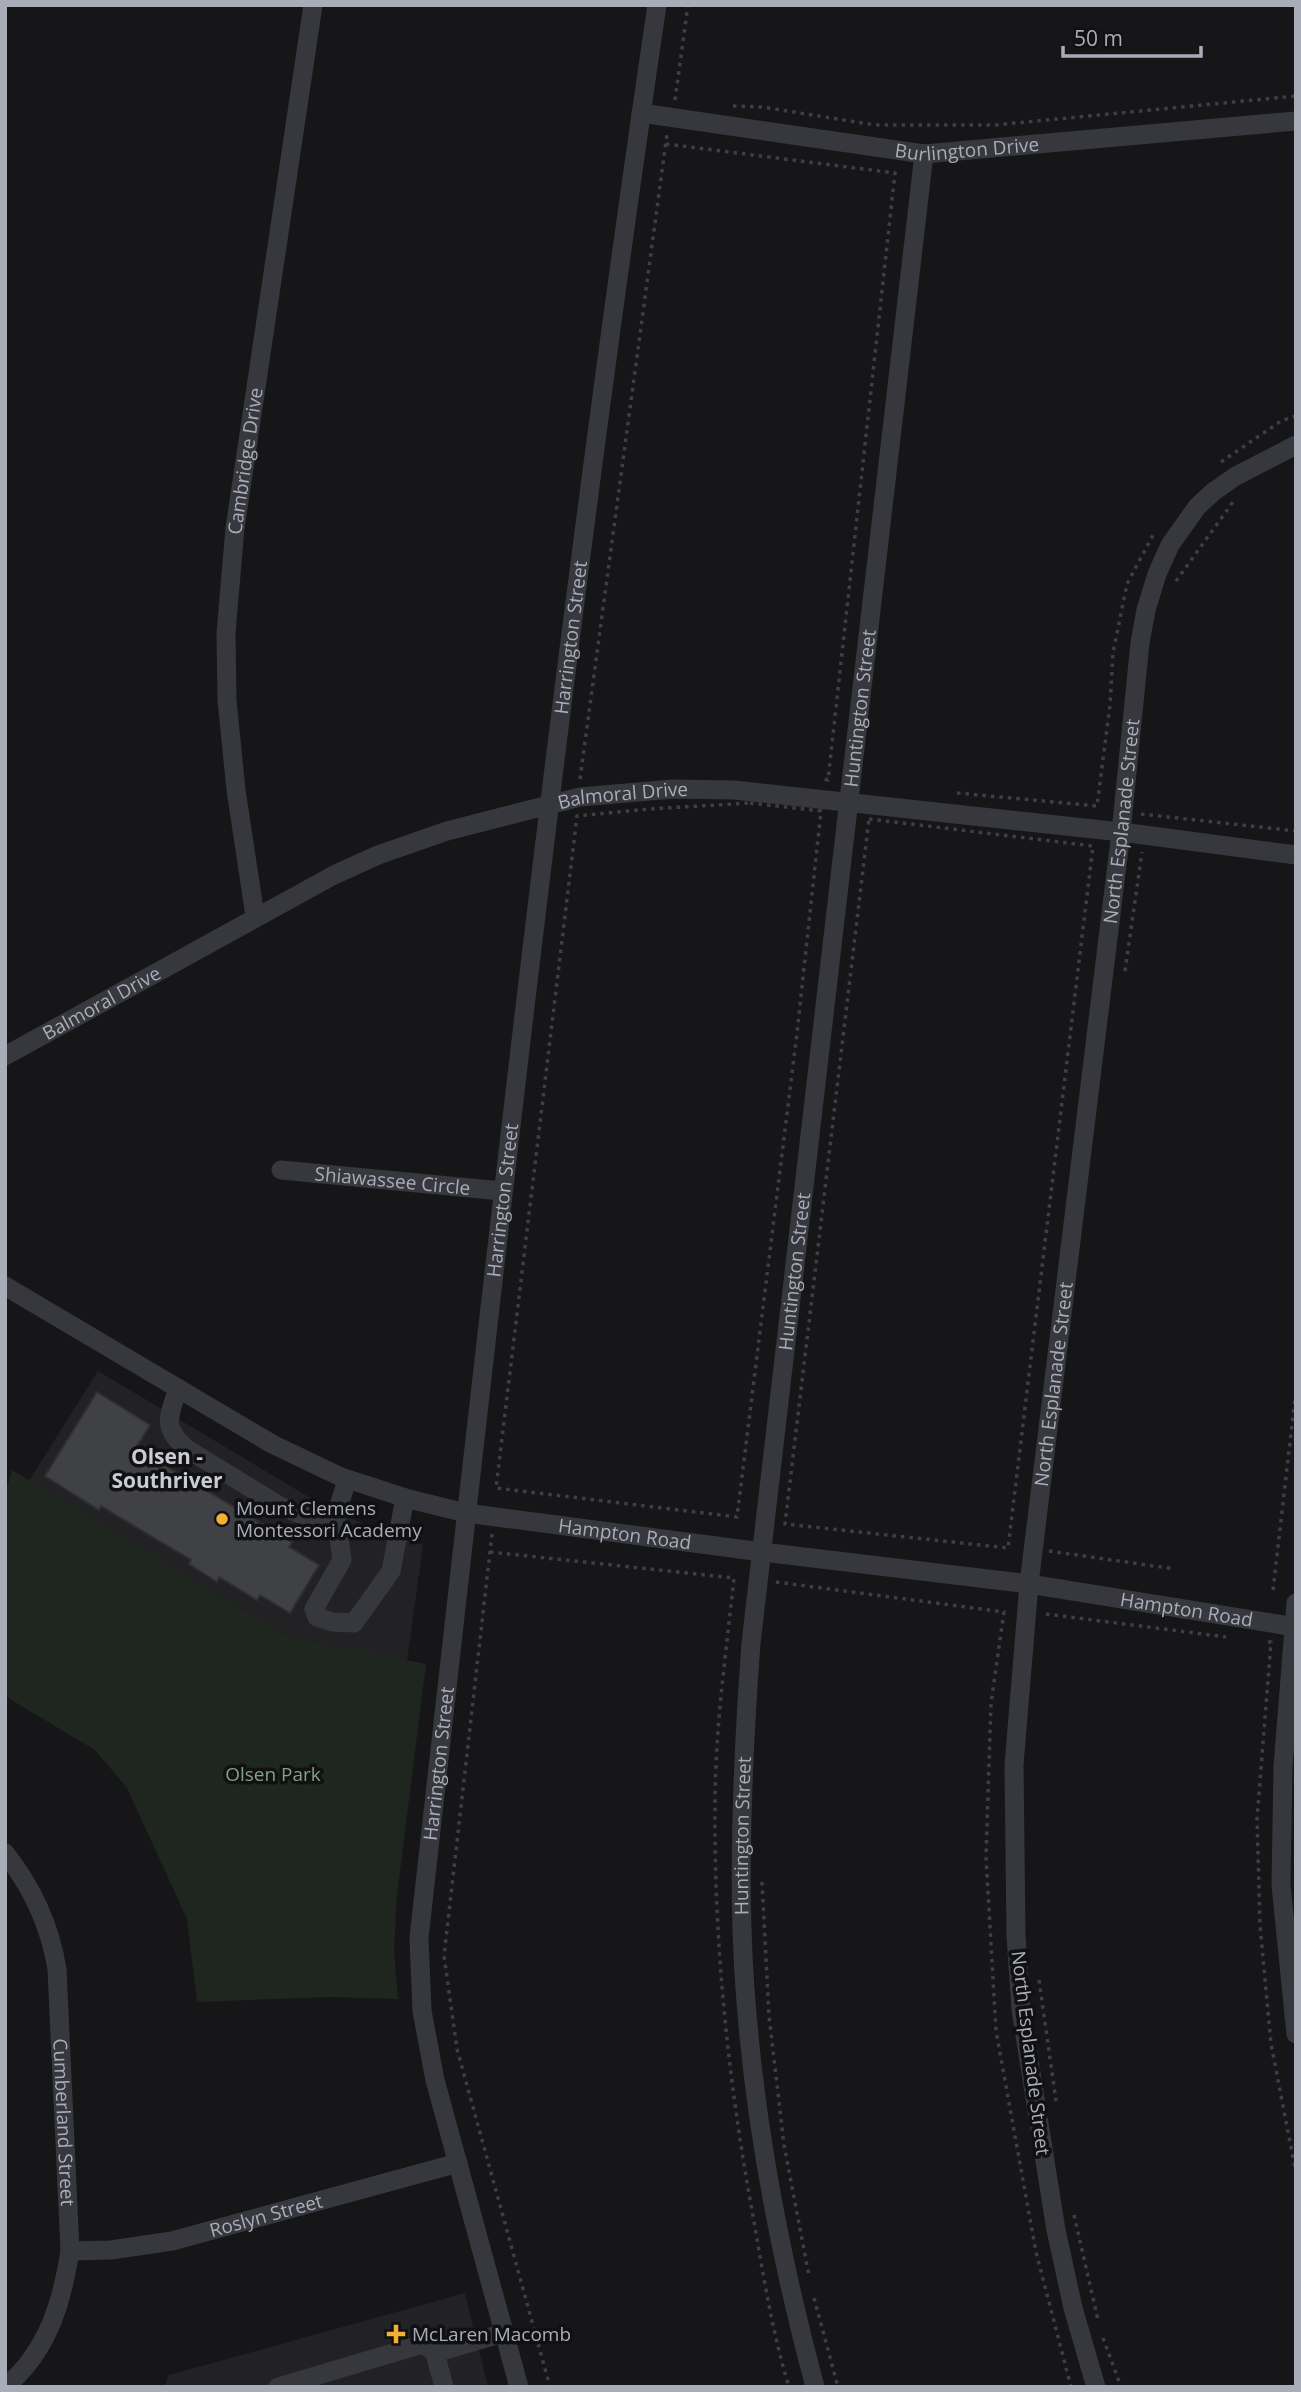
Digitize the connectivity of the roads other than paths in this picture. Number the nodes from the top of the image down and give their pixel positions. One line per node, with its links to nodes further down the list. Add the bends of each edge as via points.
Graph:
1 (313, 5): 11 (street, Cambridge Drive, via 234,528 226,633 226,700)
2 (657, 5): 3 (street, Harrington Street)
3 (641, 113): 5 (street, Burlington Drive); 8 (street, Harrington Street)
4 (1296, 121): 5 (street, Burlington Drive)
5 (924, 154): 7 (street, Huntington Street)
6 (1296, 446): 9 (street, North Esplanade Street, via 1213,492 1170,545 1157,574 1140,643)
7 (850, 801): 8 (street, Balmoral Drive, via 673,789 580,797); 9 (street, Balmoral Drive); 21 (street, Huntington Street)
8 (549, 806): 11 (street, Balmoral Drive, via 447,831 378,855); 14 (street, Harrington Street)
9 (1121, 832): 10 (street, Balmoral Drive); 22 (street, North Esplanade Street)
10 (1296, 855)
11 (255, 916): 12 (street, Balmoral Drive)
12 (5, 1056)
13 (281, 1170): 14 (street, Shiawassee Circle)
14 (502, 1191): 19 (street, Harrington Street)
15 (5, 1286): 16 (street, Hampton Road)
16 (178, 1388): 17 (street, Hampton Road, via 272,1444); 20 (street, via 169,1417 173,1437 187,1449 280,1506 318,1521)
17 (348, 1479): 18 (street, Hampton Road); 20 (street)
18 (405, 1498): 19 (street, Hampton Road); 20 (street, via 391,1571 354,1623 317,1617 314,1609 342,1560)
19 (466, 1513): 21 (street, Hampton Road); 27 (street, Harrington Street, via 419,1938 422,2011)
20 (336, 1516)
21 (762, 1552): 22 (street, Hampton Road); 35 (street, Huntington Street, via 745,1731 743,1933 763,2146)
22 (1029, 1584): 24 (street, Hampton Road); 36 (street, North Esplanade Street, via 1014,1765 1020,1998 1056,2230)
23 (1296, 1603): 24 (street)
24 (1294, 1626): 26 (street, via 1283,1766 1281,1885)
25 (5, 1853): 28 (street, Cumberland Street, via 34,1896 57,1969)
26 (1296, 2034)
27 (458, 2163): 28 (street, Roslyn Street, via 172,2241); 29 (street, Harrington Street)
28 (70, 2251): 31 (street, Cumberland Street, via 62,2292 45,2335 32,2359)
29 (504, 2333): 30 (street); 34 (street, Harrington Street)
30 (435, 2353): 32 (street, via 424,2344); 33 (street)
31 (6, 2387)
32 (278, 2387)
33 (444, 2387)
34 (519, 2387)
35 (814, 2387)
36 (1096, 2387)

